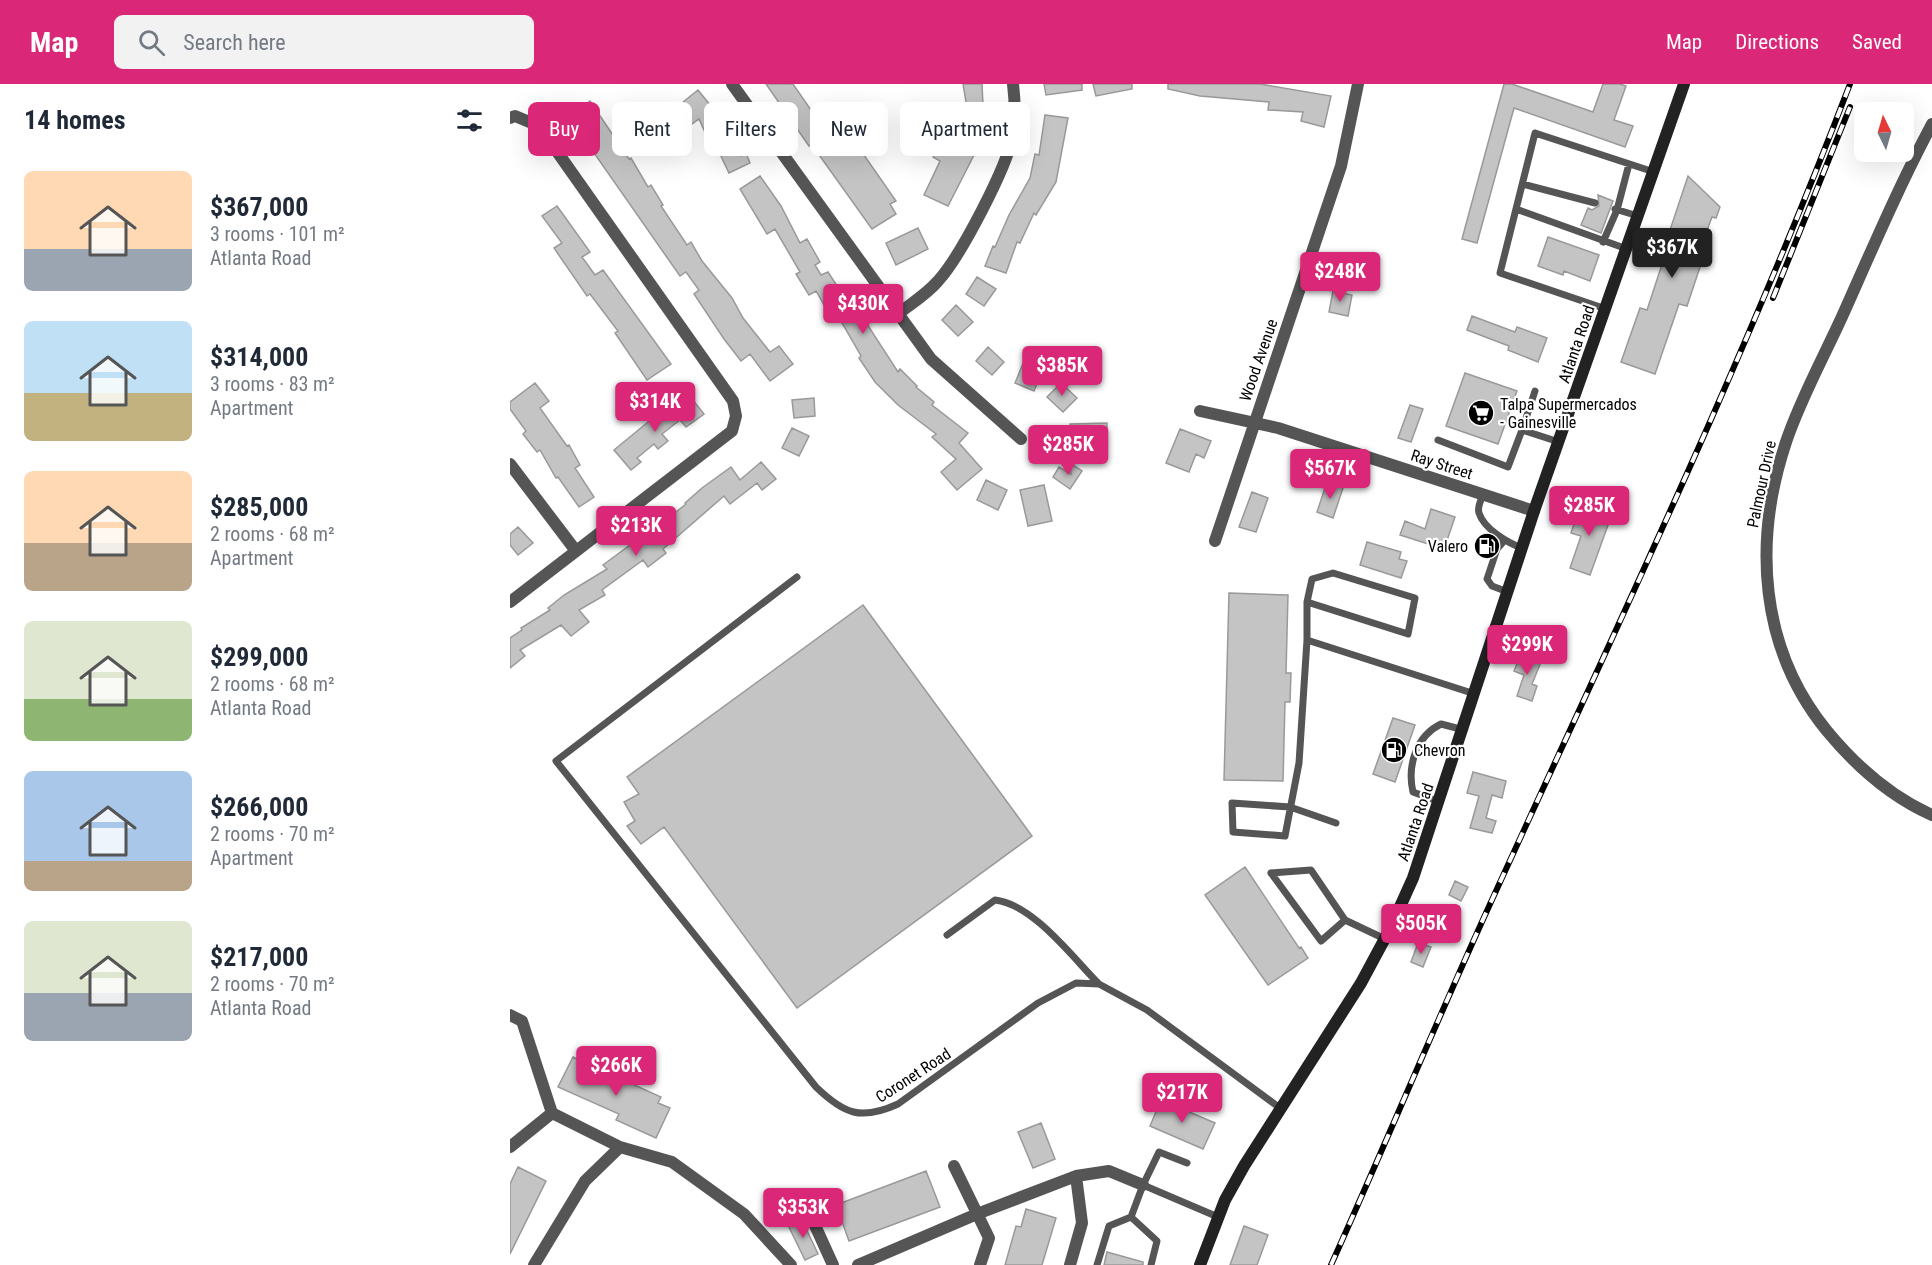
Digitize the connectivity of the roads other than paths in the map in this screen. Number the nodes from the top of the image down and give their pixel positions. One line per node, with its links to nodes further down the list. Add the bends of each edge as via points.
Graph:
1 (732, 84): 17 (street)
2 (1013, 84): 17 (street, via 1016,110 1004,166 956,257 938,281)
3 (1358, 84): 20 (street, Wood Avenue, via 1341,166)
4 (1684, 84): 8 (main road, Atlanta Road)
5 (510, 117): 31 (street, via 539,126 733,401 736,416 732,431)
6 (1932, 124): 41 (street, Palmour Drive, via 1907,170 1786,441 1773,489 1765,573 1783,660 1808,708 1842,750 1878,783 1909,805)
7 (1629, 164): 8 (lane); 9 (lane, via 1535,133); 12 (lane)
8 (1654, 172): 13 (main road, Atlanta Road)
9 (1523, 184): 10 (lane); 11 (lane)
10 (1595, 203)
11 (1516, 209): 14 (lane); 16 (lane, via 1500,273)
12 (1616, 210): 13 (lane); 14 (lane)
13 (1638, 216): 15 (main road, Atlanta Road)
14 (1603, 242): 15 (lane)
15 (1627, 249): 16 (main road, Atlanta Road)
16 (1606, 309): 24 (main road, Atlanta Road)
17 (899, 313): 22 (street, via 931,359)
18 (1535, 391): 21 (lane)
19 (1200, 411): 20 (street, Ray Street)
20 (1254, 422): 26 (street, Ray Street); 28 (street, Wood Avenue)
21 (1522, 430): 23 (lane, via 1508,467); 24 (lane)
22 (1021, 439)
23 (1438, 440)
24 (1558, 442): 27 (main road, Atlanta Road)
25 (510, 464): 31 (street)
26 (1484, 495): 27 (street, Ray Street); 29 (lane, via 1478,512)
27 (1534, 511): 30 (main road, Atlanta Road)
28 (1215, 541)
29 (1504, 541): 30 (lane); 33 (lane, via 1497,549 1487,579 1492,586)
30 (1522, 548): 33 (main road, Atlanta Road)
31 (576, 551): 34 (street)
32 (797, 577): 46 (lane, Coronet Road, via 556,760 816,1087 836,1106 877,1114 898,1104 1059,990 1076,983)
33 (1508, 592): 37 (main road, Atlanta Road)
34 (510, 602)
35 (1307, 602): 35 (lane, via 1312,579 1333,573 1415,598 1408,634); 36 (lane)
36 (1307, 640): 37 (lane); 40 (lane, via 1299,763)
37 (1475, 694): 38 (main road, Atlanta Road)
38 (1464, 730): 39 (main road, Atlanta Road); 39 (lane, via 1441,724 1420,739 1411,772 1413,792)
39 (1440, 802): 45 (main road, Atlanta Road, via 1413,878)
40 (1290, 807): 40 (lane, via 1285,836 1233,832 1232,803); 42 (lane)
41 (1932, 814)
42 (1336, 823)
43 (1345, 920): 43 (lane, via 1321,941 1271,873 1311,870); 45 (lane)
44 (947, 935): 46 (lane, via 995,900 1005,901 1021,908 1046,930)
45 (1385, 939): 48 (main road, Atlanta Road)
46 (1099, 984): 48 (lane, via 1147,1010)
47 (510, 1015): 49 (street, via 522,1021)
48 (1280, 1108): 58 (main road, Atlanta Road)
49 (552, 1113): 50 (street); 51 (street)
50 (510, 1147)
51 (620, 1147): 60 (street, via 585,1181); 61 (street, via 672,1162 744,1214)
52 (1187, 1163): 55 (lane, via 1158,1152)
53 (954, 1166): 56 (street)
54 (1076, 1176): 55 (street, via 1109,1171); 56 (street); 65 (street, via 1082,1223)
55 (1143, 1185): 57 (lane); 58 (lane)
56 (977, 1214): 63 (street); 64 (street, via 989,1238)
57 (1131, 1217): 66 (lane, via 1109,1226); 67 (lane, via 1157,1241)
58 (1218, 1217): 68 (main road, Atlanta Road)
59 (813, 1221): 62 (street)
60 (534, 1265)
61 (791, 1265)
62 (833, 1265)
63 (858, 1265)
64 (980, 1265)
65 (1070, 1265)
66 (1097, 1265)
67 (1151, 1265)
68 (1200, 1265)

